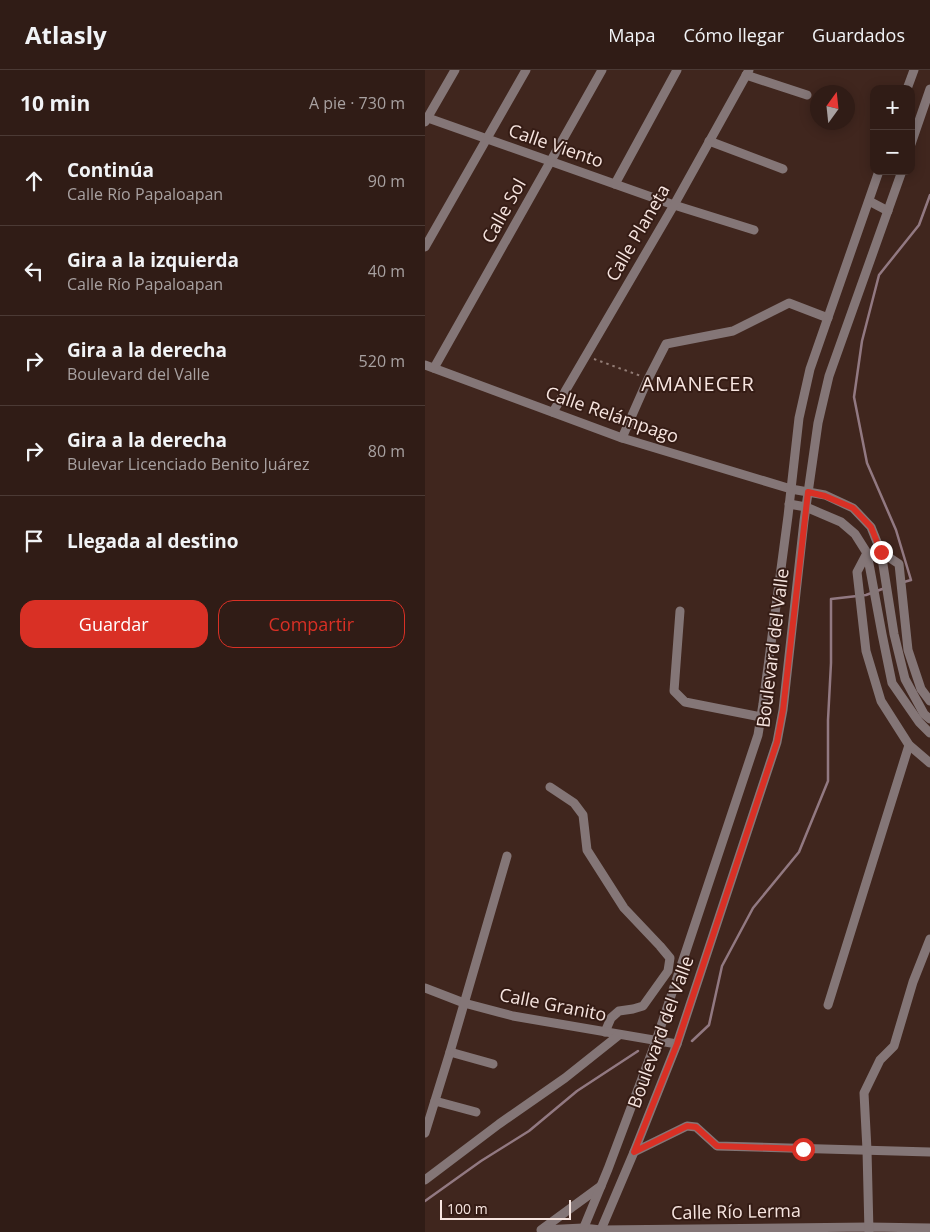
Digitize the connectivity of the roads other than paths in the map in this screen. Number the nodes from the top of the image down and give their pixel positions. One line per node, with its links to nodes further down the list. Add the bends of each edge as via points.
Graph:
1 (455, 70): 10 (street)
2 (526, 70): 12 (street)
3 (602, 70): 14 (street, Calle Sol)
4 (677, 70): 18 (street)
5 (914, 70): 7 (street)
6 (748, 73): 9 (street); 13 (street, Calle Planeta)
7 (908, 85)
8 (930, 89): 11 (street)
9 (807, 95)
10 (426, 120): 12 (street, Calle Viento)
11 (915, 132)
12 (487, 138): 14 (street, Calle Viento); 23 (street)
13 (709, 141): 15 (street); 20 (street, Calle Planeta)
14 (550, 162): 18 (street, Calle Viento); 25 (street, Calle Sol)
15 (783, 169)
16 (878, 175): 19 (street, Boulevard del Valle)
17 (901, 175): 21 (street, Boulevard del Valle)
18 (615, 184): 20 (street, Calle Viento)
19 (869, 201): 21 (street); 24 (street, Boulevard del Valle)
20 (674, 205): 22 (street, Calle Viento); 26 (street, Calle Planeta)
21 (888, 212): 29 (street, Boulevard del Valle, via 829,376)
22 (754, 230)
23 (425, 246)
24 (828, 318): 27 (street, via 789,303 733,331 666,344); 28 (street, Boulevard del Valle, via 810,369 799,418)
25 (429, 366): 26 (street, Calle Relámpago)
26 (553, 412): 27 (street, Calle Relámpago)
27 (622, 438): 28 (street, Calle Relámpago)
28 (791, 489): 29 (street, Calle Relámpago); 30 (street, Boulevard del Valle)
29 (808, 492): 31 (street, Boulevard del Valle); 32 (street, Calle Relámpago, via 853,508 871,527)
30 (789, 504): 31 (street); 36 (street, Boulevard del Valle)
31 (806, 507): 33 (street, via 841,522 855,534); 50 (street, Boulevard del Valle, via 777,742)
32 (881, 552): 35 (street, via 899,564 908,650 921,689); 37 (street, Calle Relámpago, via 894,634 905,678 924,714)
33 (867, 553): 38 (street, via 892,682); 39 (street, via 857,572 866,651 881,701)
34 (680, 611): 36 (street, via 674,691 685,702)
35 (930, 701)
36 (761, 717): 49 (street, Boulevard del Valle, via 755,744)
37 (930, 719)
38 (930, 733)
39 (909, 745): 40 (street); 46 (street)
40 (930, 763)
41 (550, 787): 47 (street, via 574,803 583,815 587,850 624,908 669,958 668,970 643,1006 619,1011 611,1018)
42 (507, 856): 45 (street)
43 (930, 939): 56 (street, via 894,1046 881,1060 864,1093)
44 (425, 988): 45 (street, Calle Granito)
45 (464, 1003): 47 (street, Calle Granito, via 513,1016); 51 (street)
46 (828, 1005)
47 (605, 1032): 48 (street, Calle Granito)
48 (619, 1034): 49 (street, Calle Granito); 59 (street, via 565,1078)
49 (656, 1041): 50 (street, Calle Granito); 60 (street, Boulevard del Valle)
50 (677, 1044): 57 (street, Boulevard del Valle)
51 (450, 1052): 52 (street); 53 (street)
52 (493, 1064)
53 (435, 1101): 54 (street); 55 (street)
54 (476, 1112)
55 (425, 1133)
56 (867, 1150): 57 (street, via 717,1146 696,1127 687,1126); 58 (street); 63 (street)
57 (634, 1152): 65 (street, Boulevard del Valle)
58 (930, 1152)
59 (425, 1180)
60 (602, 1186): 62 (street, Boulevard del Valle); 64 (street)
61 (930, 1228): 63 (street, Calle Río Lerma)
62 (583, 1230): 64 (street, Calle Río Lerma); 65 (street, Calle Río Lerma)
63 (869, 1230): 65 (street, Calle Río Lerma)
64 (540, 1231)
65 (601, 1231)

